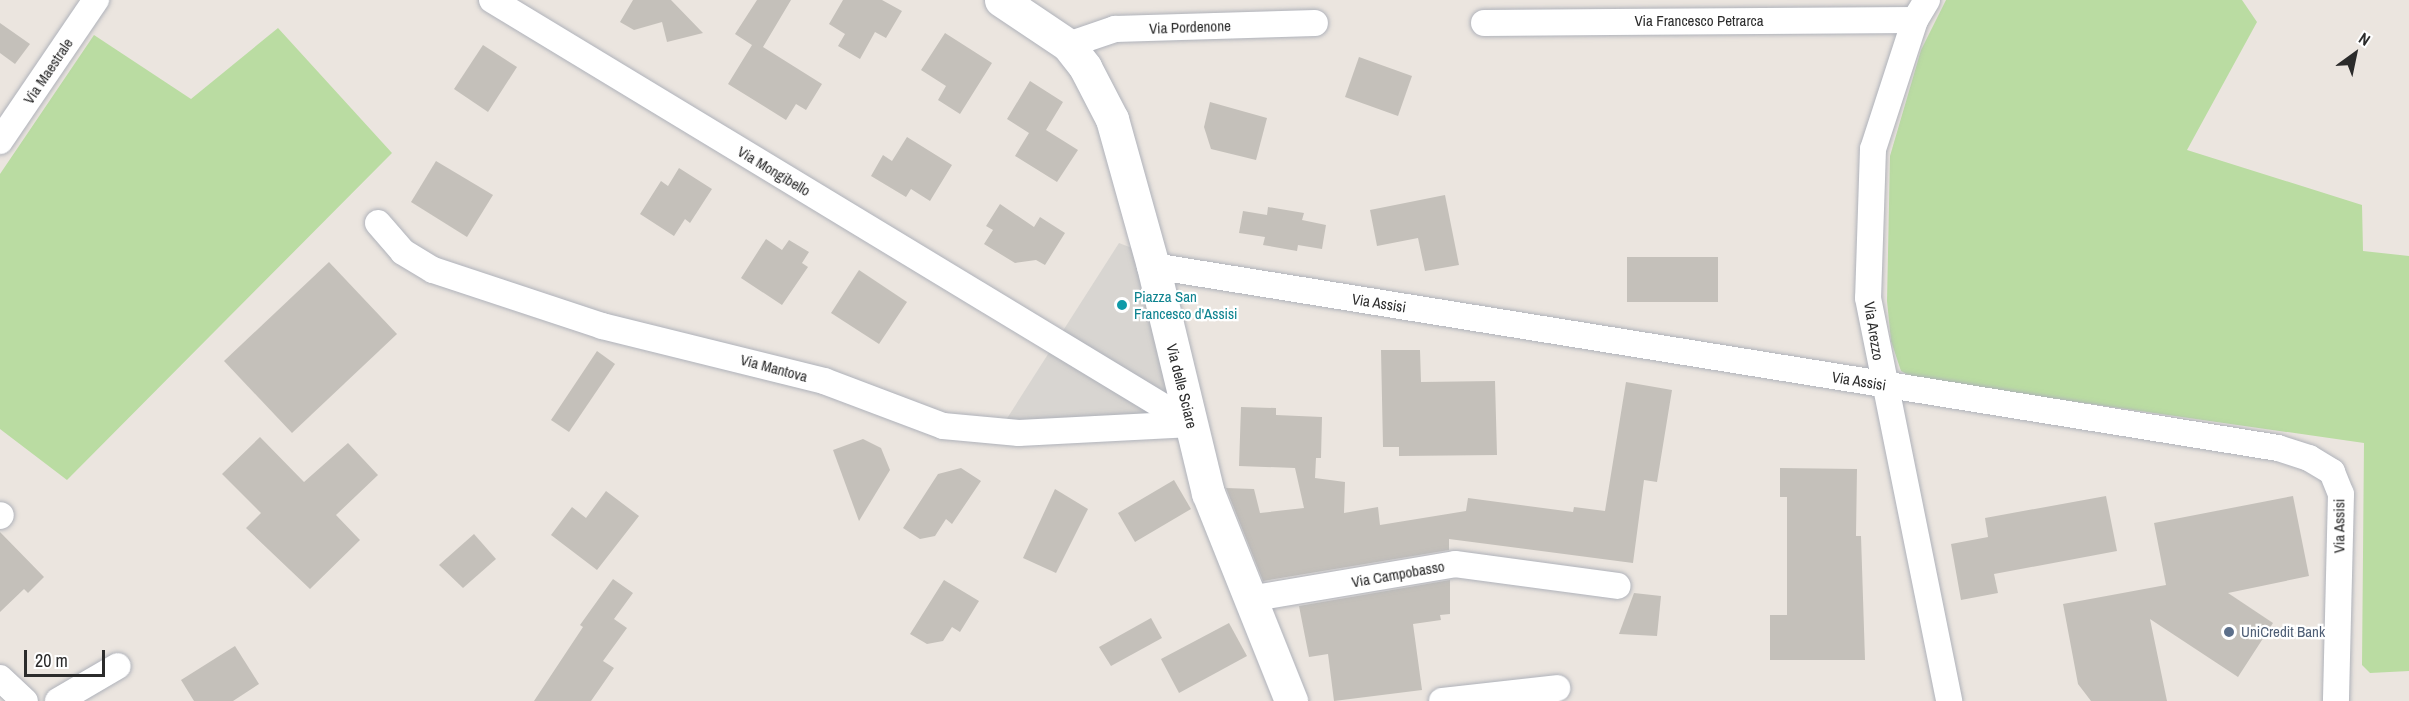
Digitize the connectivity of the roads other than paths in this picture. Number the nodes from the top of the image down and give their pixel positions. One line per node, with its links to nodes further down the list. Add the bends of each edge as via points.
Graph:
1 (96, 0): 8 (street, Via Maestrale)
2 (492, 0): 12 (street, Via Mongibello)
3 (1001, 0): 7 (street, Via delle Sciare)
4 (1921, 10): 6 (street, Via Francesco Petrarca); 11 (street, Via Arezzo, via 1873,148 1868,298)
5 (1315, 23): 7 (street, Via Pordenone, via 1115,29)
6 (1484, 23)
7 (1068, 45): 10 (street, Via delle Sciare, via 1085,67 1112,119)
8 (0, 141)
9 (378, 223): 12 (street, Via Mantova, via 403,252 433,270 602,326 824,381 943,426 1019,433)
10 (1153, 266): 11 (street, Via Assisi); 12 (street, Via delle Sciare)
11 (1883, 385): 22 (street, Via Arezzo); 23 (street, Via Assisi, via 2278,448 2309,458 2332,472 2341,494)
12 (1192, 424): 14 (street, Via delle Sciare, via 1208,494)
13 (1618, 586): 14 (street, Via Campobasso, via 1455,564)
14 (1249, 599): 20 (street, Via delle Sciare)
15 (118, 666): 19 (street)
16 (0, 678): 18 (street)
17 (1557, 688): 21 (street)
18 (25, 701)
19 (58, 701)
20 (1291, 701)
21 (1442, 701)
22 (1949, 701)
23 (2336, 701)

